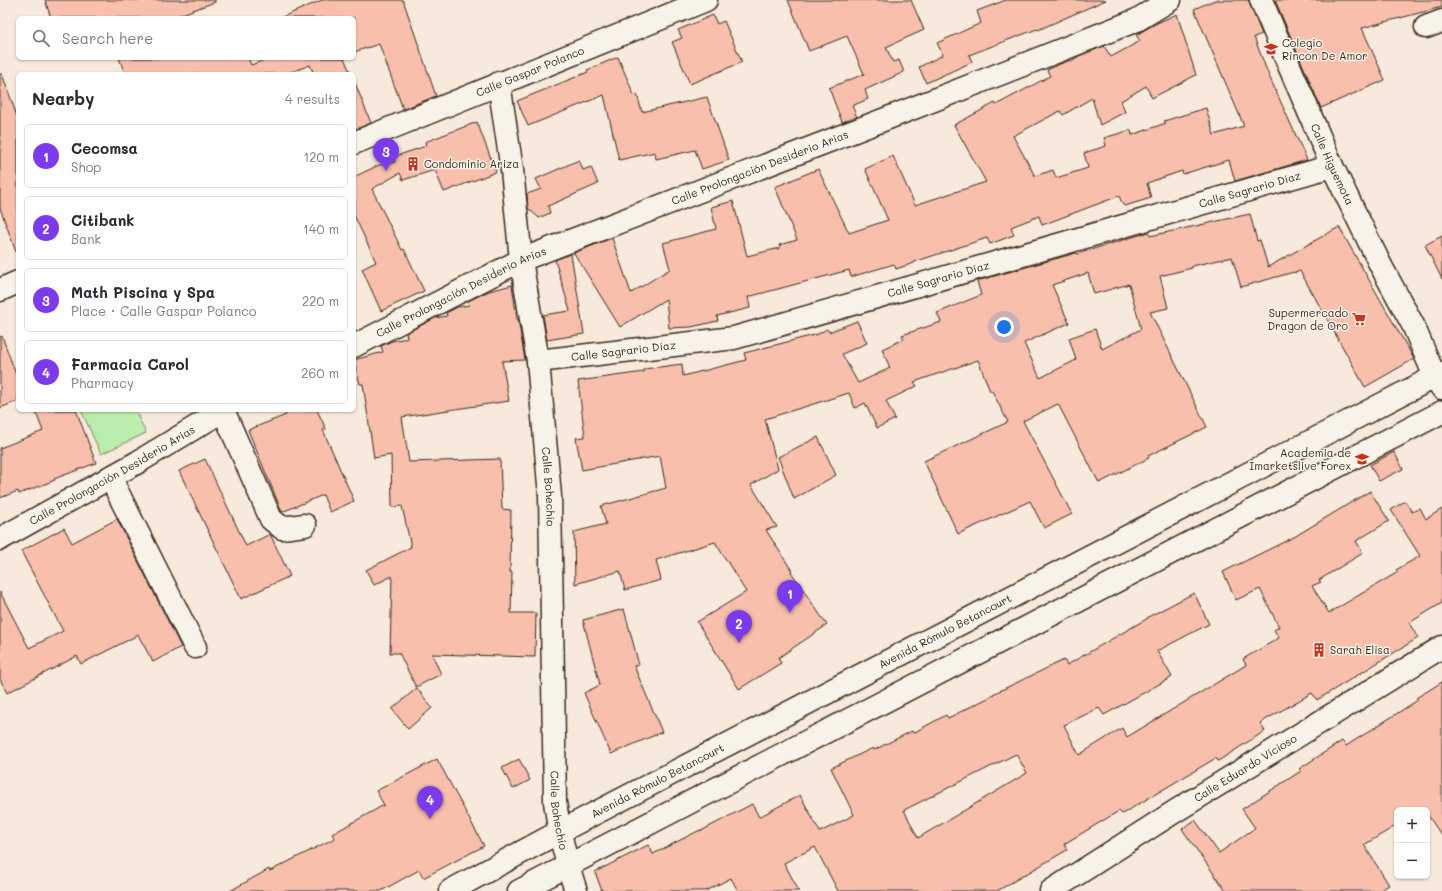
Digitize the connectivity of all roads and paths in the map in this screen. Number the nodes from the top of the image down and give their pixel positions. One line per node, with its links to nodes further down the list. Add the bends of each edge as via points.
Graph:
1 (706, 0): 4 (street, Calle Gaspar Polanco)
2 (1170, 0): 7 (street, Calle Prolongación Desiderio Arias, via 1137,20)
3 (1261, 0): 6 (street, Calle Higuemota)
4 (499, 83): 5 (street, Calle Gaspar Polanco); 7 (street, Calle Bohechío, via 512,170)
5 (356, 142)
6 (1332, 166): 10 (street, Calle Higuemota); 13 (street, Calle Sagrario Díaz, via 734,338)
7 (521, 260): 11 (street, Calle Prolongación Desiderio Arias); 13 (street, Calle Bohechío)
8 (16, 283): 9 (street)
9 (0, 290)
10 (1413, 325): 12 (street, Calle Higuemota); 14 (street, Calle Higuemota)
11 (356, 345)
12 (1442, 355)
13 (538, 361): 23 (street, Calle Bohechío, via 550,496 555,802)
14 (1440, 379): 23 (street, Avenida Rómulo Betancourt)
15 (220, 412): 18 (street, Calle Prolongación Desiderio Arias)
16 (224, 412): 19 (street, via 271,519 282,528)
17 (1442, 412): 24 (street)
18 (110, 477): 20 (street, Calle Prolongación Desiderio Arias); 22 (street)
19 (305, 525)
20 (0, 539)
21 (1442, 647): 28 (street, Calle Eduardo Vicioso)
22 (196, 648)
23 (559, 832): 24 (street, Calle Bohechío); 25 (street, Avenida Rómulo Betancourt)
24 (567, 865): 26 (street); 27 (street, Calle Bohechío)
25 (450, 891)
26 (519, 891)
27 (576, 891)
28 (1051, 891)

